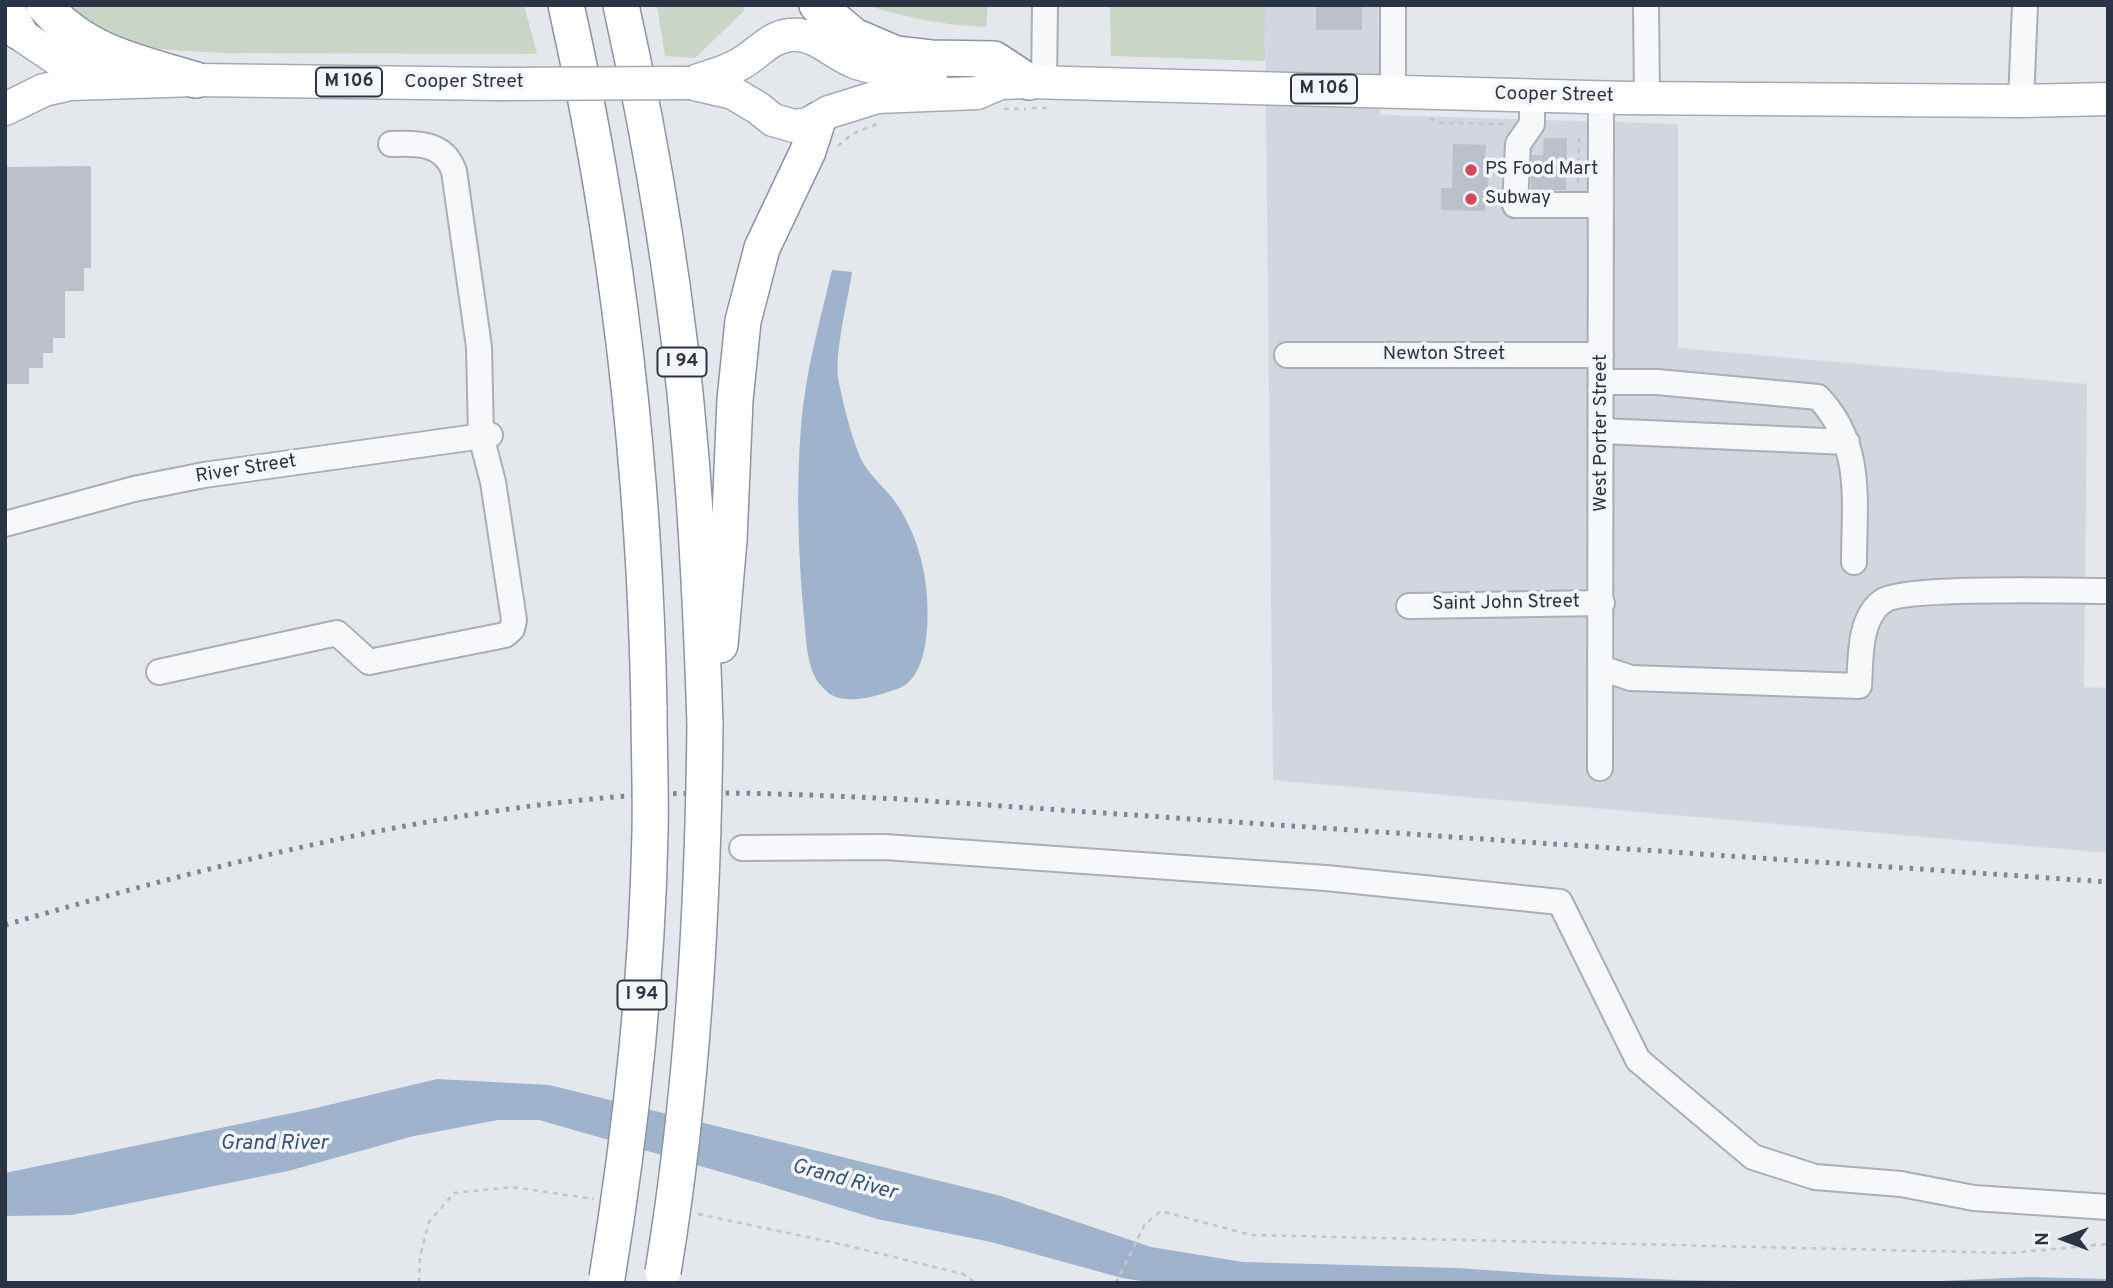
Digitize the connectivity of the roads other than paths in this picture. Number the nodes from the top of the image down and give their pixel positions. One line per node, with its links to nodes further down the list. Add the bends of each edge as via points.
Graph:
1 (44, 5): 14 (highway, via 67,29 98,48)
2 (555, 5): 25 (highway)
3 (566, 5): 25 (highway, I 94)
4 (621, 5): 42 (highway, I 94, via 653,167 679,340 697,532)
5 (801, 5): 12 (highway)
6 (817, 5): 17 (highway, via 854,36 896,54 994,59)
7 (1045, 5): 17 (street)
8 (1393, 5): 16 (street)
9 (1646, 5): 19 (street)
10 (2025, 5): 21 (street)
11 (10, 21): 14 (main road, Cooper Street / M 106, via 48,54 77,66); 22 (main road, via 32,49 35,73 29,90)
12 (825, 46): 13 (main road, Cooper Street / M 106, via 808,36 789,35); 17 (main road, Cooper Street / M 106, via 879,68 980,71); 26 (main road, via 839,68 841,82 838,96)
13 (759, 51): 15 (main road, Cooper Street / M 106, via 734,68); 23 (main road, via 749,80)
14 (196, 80): 15 (main road, Cooper Street / M 106, bridge); 22 (main road, Cooper Street / M 106, via 58,86)
15 (690, 83): 23 (main road, Cooper Street / M 106, via 733,93)
16 (1394, 92): 17 (main road, Cooper Street / M 106); 24 (main road, Cooper Street / M 106)
17 (1023, 93): 26 (main road, Cooper Street / M 106, via 877,97)
18 (1601, 97): 19 (main road, Cooper Street / M 106); 24 (main road, Cooper Street / M 106); 28 (street, West Porter Street)
19 (1647, 97): 21 (main road, Cooper Street / M 106)
20 (2108, 99): 21 (main road, Cooper Street / M 106)
21 (2021, 101)
22 (9, 108)
23 (758, 108): 26 (main road, Cooper Street / M 106, via 787,125)
24 (1532, 110): 28 (street, via 1518,144 1515,205)
25 (587, 111): 47 (highway, I 94, bridge, via 624,338 638,473 649,710 645,955 635,1076)
26 (818, 127): 42 (highway, via 770,229 743,321 723,624)
27 (391, 144): 33 (street, via 431,146 448,159 454,171 479,347)
28 (1589, 205): 30 (street, West Porter Street)
29 (1287, 355): 30 (street, Newton Street)
30 (1601, 355): 31 (street, West Porter Street)
31 (1601, 382): 32 (street, West Porter Street); 34 (street, via 1818,397 1833,412)
32 (1602, 431): 34 (street); 38 (street, West Porter Street)
33 (486, 436): 35 (street, River Street, via 193,478); 41 (street, via 514,620 509,632 369,662 337,633)
34 (1847, 443): 36 (street, via 1854,469)
35 (5, 524)
36 (1854, 562)
37 (2108, 591): 40 (street, via 1893,596 1872,613 1864,632 1859,686 1631,678)
38 (1602, 603): 39 (street, Saint John Street); 40 (street, West Porter Street)
39 (1409, 606)
40 (1601, 668): 43 (street, West Porter Street)
41 (159, 673)
42 (705, 723): 46 (highway, I 94, bridge, via 703,875 694,1026)
43 (1600, 768)
44 (742, 848): 45 (street, via 885,847 1326,878 1560,902 1638,1060 1753,1157 1815,1177 1900,1184 1974,1198)
45 (2108, 1207)
46 (662, 1277)
47 (607, 1280)

